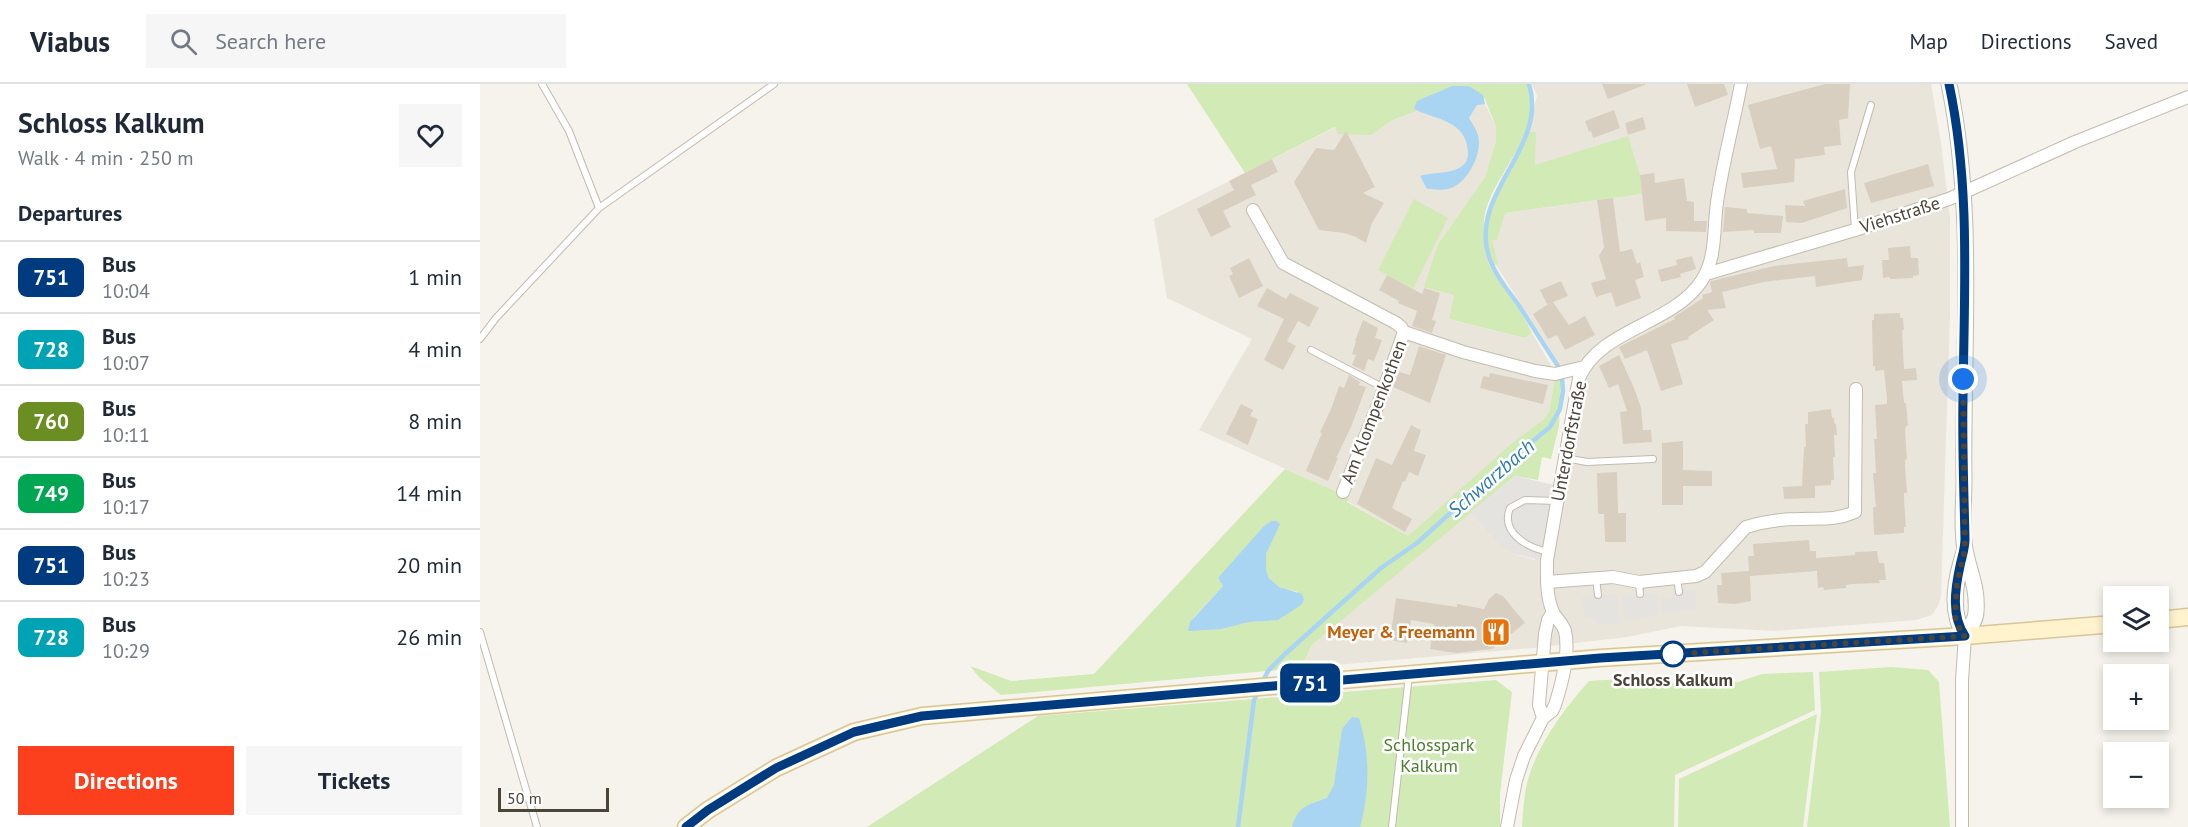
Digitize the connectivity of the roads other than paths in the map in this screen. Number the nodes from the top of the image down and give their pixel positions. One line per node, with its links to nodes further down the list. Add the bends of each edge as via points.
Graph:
1 (542, 84): 8 (lane, via 569,131)
2 (774, 84): 8 (lane)
3 (1741, 84): 11 (street, Unterdorfstraße, via 1717,198 1712,261)
4 (1949, 84): 7 (street)
5 (2188, 97): 7 (street, Viehstraße, via 2074,142)
6 (1871, 105): 10 (lane, via 1851,172)
7 (1963, 194): 10 (street, Viehstraße); 33 (street, via 1965,549 1976,596 1976,615)
8 (599, 208): 13 (lane)
9 (1253, 210): 12 (street, Am Klompenkothen, via 1283,263 1396,323)
10 (1855, 230): 11 (street, Viehstraße)
11 (1706, 274): 15 (street, Unterdorfstraße, via 1683,300 1596,353)
12 (1404, 332): 15 (street, Am Klompenkothen, via 1535,371 1559,373); 16 (street, Am Klompenkothen)
13 (480, 339)
14 (1311, 350): 16 (lane)
15 (1584, 367): 18 (street, Unterdorfstraße)
16 (1384, 388): 20 (street, Am Klompenkothen)
17 (1856, 389): 24 (street, via 1855,512 1839,519 1798,519 1746,527 1705,572)
18 (1565, 458): 19 (lane, via 1587,462); 21 (street, Unterdorfstraße)
19 (1653, 459)
20 (1343, 492)
21 (1557, 501): 22 (street, Unterdorfstraße); 22 (lane, via 1525,500 1510,508 1508,515 1517,539)
22 (1549, 552): 25 (street, Unterdorfstraße)
23 (1596, 578): 24 (street, via 1613,577 1639,588); 25 (street); 27 (lane)
24 (1677, 578): 26 (lane)
25 (1547, 582): 28 (street, Unterdorfstraße)
26 (1679, 592)
27 (1598, 595)
28 (1553, 612): 34 (street, Unterdorfstraße, via 1565,634); 35 (street, Unterdorfstraße, via 1545,634)
29 (2188, 617): 30 (main road)
30 (2169, 619)
31 (2103, 625): 33 (main road)
32 (480, 632): 38 (lane)
33 (1965, 636): 34 (main road); 42 (street)
34 (1565, 661): 35 (main road); 37 (street, Unterdorfstraße, via 1555,705)
35 (1543, 663): 36 (main road); 37 (street, Unterdorfstraße, via 1539,705)
36 (1409, 674): 39 (main road, via 922,716 854,732 776,768); 40 (lane)
37 (1543, 718): 41 (street, Unterdorfstraße, via 1516,780)
38 (537, 827)
39 (686, 827)
40 (1392, 827)
41 (1507, 827)
42 (1962, 827)

